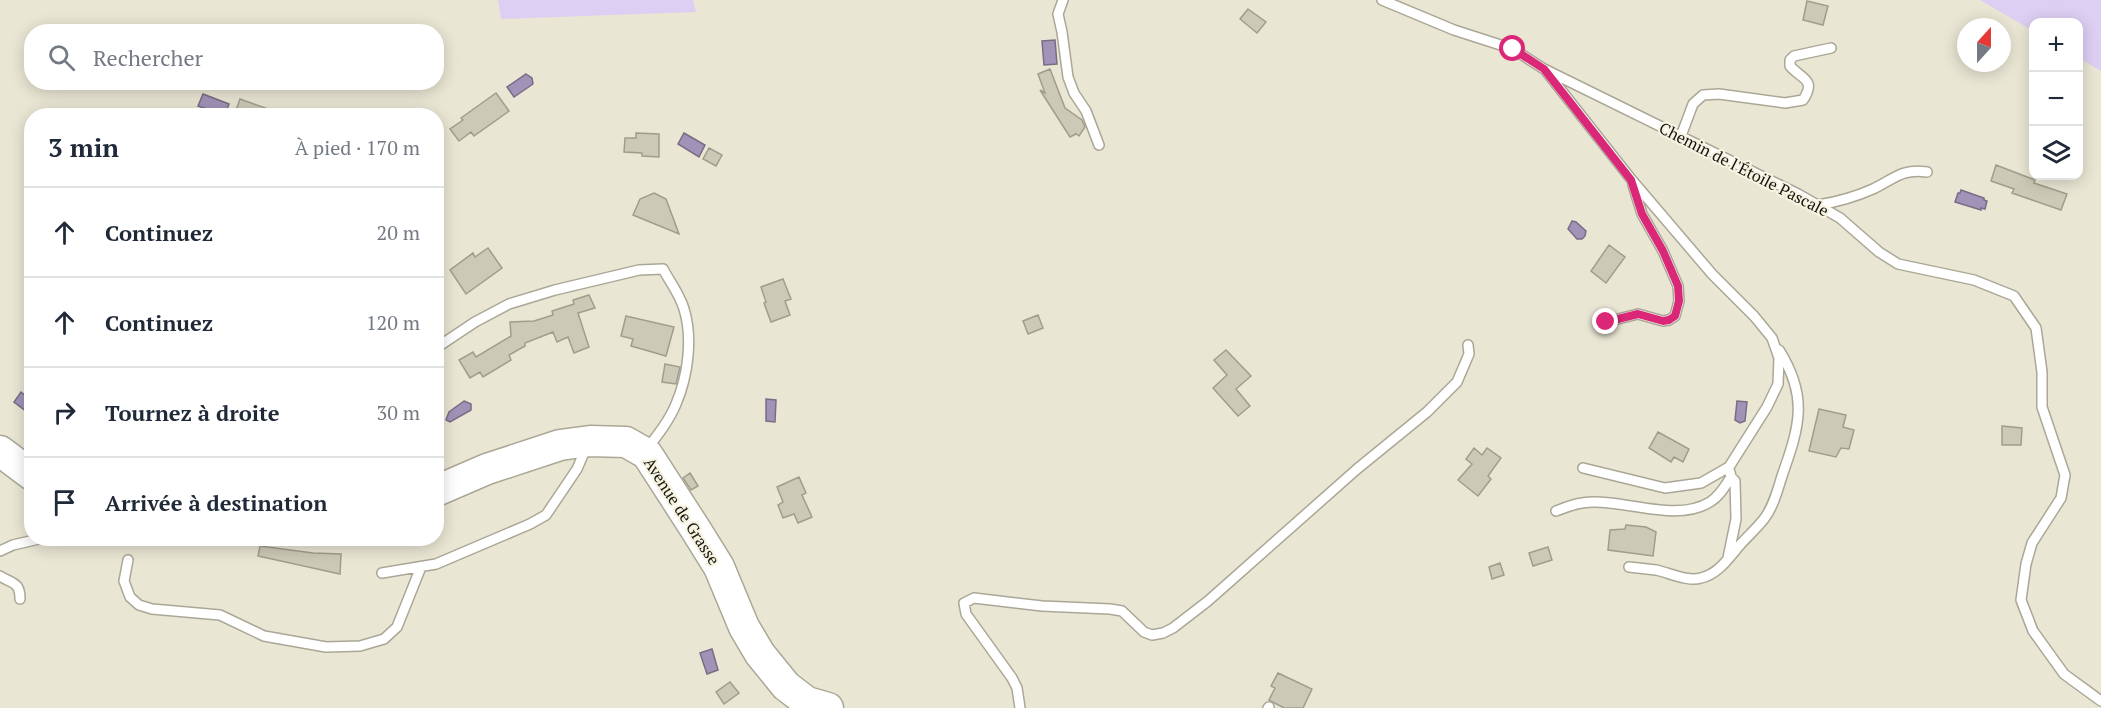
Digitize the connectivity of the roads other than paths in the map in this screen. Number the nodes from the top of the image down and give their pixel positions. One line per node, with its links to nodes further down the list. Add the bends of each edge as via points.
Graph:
1 (1064, 0): 6 (lane, via 1058,14 1068,77)
2 (1382, 0): 4 (lane, Chemin de l'Étoile Pascale, via 1513,49)
3 (1831, 48): 5 (lane, via 1790,60 1790,66 1809,86 1803,100 1785,103 1703,95 1693,104)
4 (1544, 69): 5 (lane, Chemin de l'Étoile Pascale); 8 (lane)
5 (1681, 136): 9 (lane, Chemin de l'Étoile Pascale)
6 (1099, 145)
7 (1927, 172): 9 (lane, via 1903,172 1845,200)
8 (1631, 180): 10 (lane, via 1642,214 1678,286 1679,301 1675,316 1669,320 1638,314); 12 (lane)
9 (1818, 205): 34 (lane, Chemin de l'Étoile Pascale, via 1898,264 1974,280 2014,296 2036,328 2042,407 2065,475 2061,498 2032,543 2021,600 2033,631 2064,674)
10 (1606, 322)
11 (450, 338): 13 (lane); 14 (lane); 18 (lane, via 509,303 639,270 663,269 684,308 689,331 687,360 676,404)
12 (1772, 338): 19 (lane, via 1779,358 1778,384); 28 (lane, via 1794,377 1799,419 1796,436 1765,518)
13 (444, 339)
14 (444, 342)
15 (1468, 345): 36 (lane, via 1469,354 1457,382 1427,412 1173,628 1152,635 1122,611 1110,609 968,599 964,603 966,614 1012,678)
16 (590, 441): 18 (main road, Avenue de Grasse, via 626,442); 23 (main road, Avenue de Grasse, via 560,446 487,469); 29 (lane, via 577,469 546,515)
17 (0, 451): 21 (main road)
18 (644, 452): 35 (main road, Avenue de Grasse, via 719,567 760,654 786,686 807,702)
19 (1729, 467): 20 (lane, via 1701,483 1665,489); 22 (lane)
20 (1583, 468)
21 (24, 469)
22 (1731, 477): 24 (lane, via 1720,494 1694,509 1681,511 1608,502 1581,503); 28 (lane, via 1735,481 1737,505)
23 (444, 488)
24 (1556, 511)
25 (24, 542): 26 (lane)
26 (0, 551)
27 (128, 560): 29 (lane, via 124,581 138,605 220,615 264,636 326,647 360,646 384,639 398,627)
28 (1728, 560): 30 (lane, via 1710,575 1694,580)
29 (421, 567): 31 (lane)
30 (1629, 567)
31 (382, 573)
32 (0, 576): 33 (lane, via 17,584)
33 (20, 599)
34 (2101, 701)
35 (828, 708)
36 (1020, 708)

